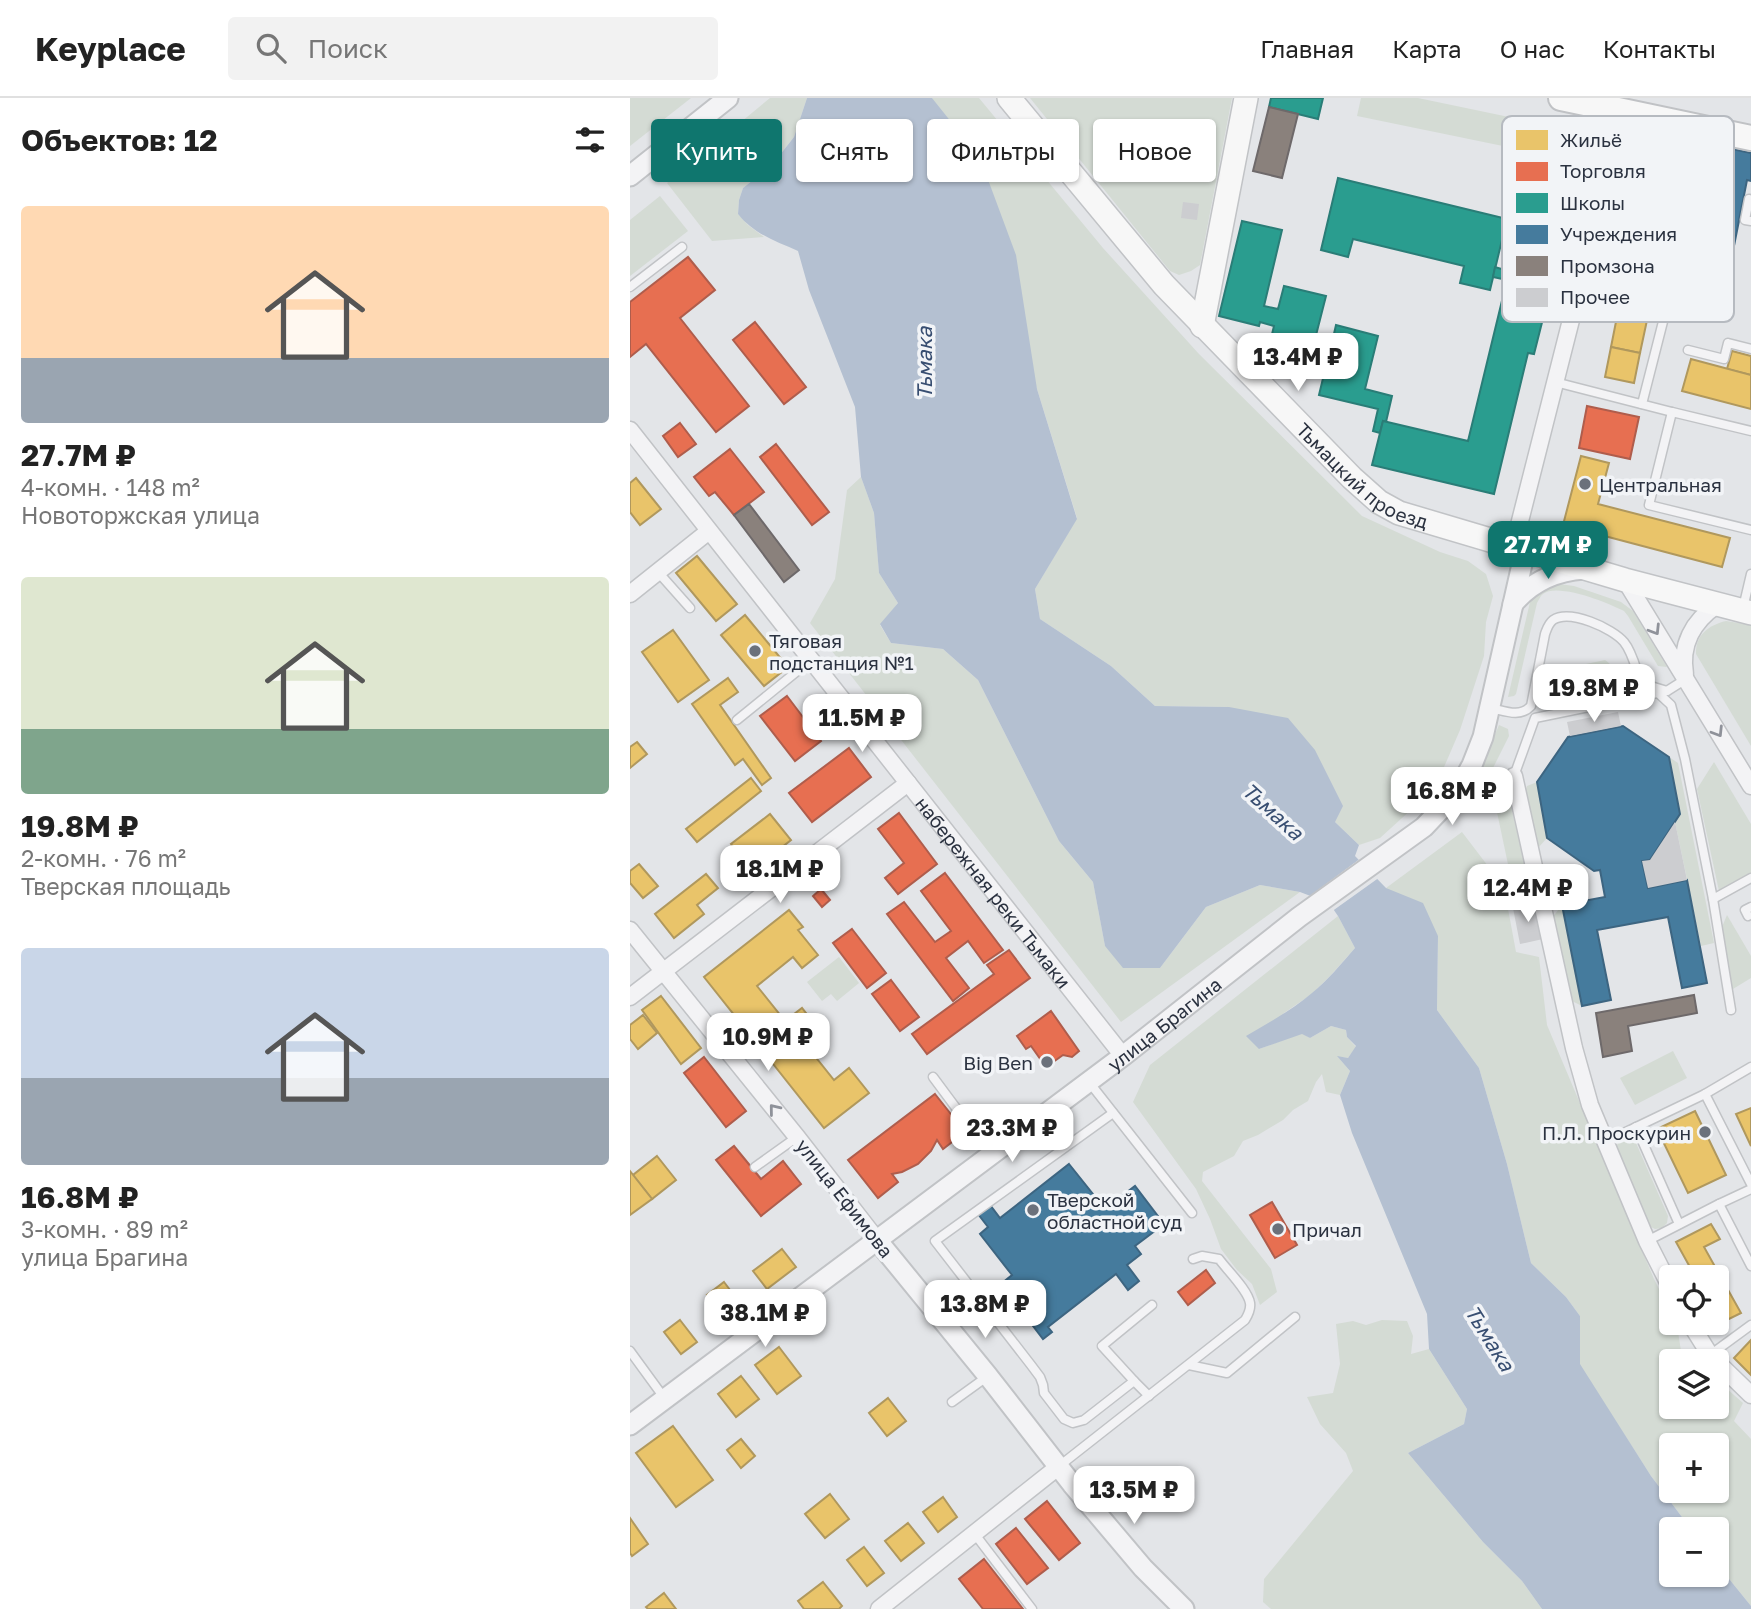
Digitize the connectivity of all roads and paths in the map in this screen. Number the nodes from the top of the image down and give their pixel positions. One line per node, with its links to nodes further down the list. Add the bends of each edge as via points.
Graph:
1 (728, 98): 10 (street)
2 (1009, 98): 15 (main road, Тьмацкий проезд)
3 (1246, 98): 14 (main road)
4 (1561, 98): 5 (main road)
5 (1630, 102): 6 (main road); 7 (main road)
6 (1677, 116)
7 (1719, 116)
8 (1734, 133): 9 (main road)
9 (1751, 138)
10 (630, 176)
11 (1749, 199): 12 (lane, via 1745,220)
12 (1751, 221)
13 (682, 247): 16 (lane)
14 (1213, 270): 15 (main road, via 1194,285); 19 (main road)
15 (1164, 285): 19 (main road, Тьмацкий проезд)
16 (630, 287)
17 (1570, 322): 22 (street)
18 (1663, 322): 23 (lane)
19 (1202, 326): 29 (main road, Тьмацкий проезд, via 1379,502 1399,513)
20 (1751, 349): 21 (lane, via 1728,343 1724,359)
21 (1688, 350)
22 (1555, 382): 23 (lane); 29 (street, via 1519,525)
23 (1642, 404): 24 (lane)
24 (1672, 412): 26 (lane); 27 (lane, via 1649,505)
25 (630, 430): 28 (street, набережная реки Тьмаки)
26 (1751, 431)
27 (1751, 530)
28 (709, 531): 31 (street); 39 (street, набережная реки Тьмаки)
29 (1525, 551): 30 (main road, Тьмацкий проезд); 35 (street, улица Брагина)
30 (1584, 569): 33 (main road, Тьмацкий проезд); 35 (street, via 1541,580)
31 (658, 572): 34 (street); 37 (lane)
32 (1751, 574): 38 (lane)
33 (1625, 580): 36 (main road, Тьмацкий проезд); 40 (street, one-way to 40)
34 (630, 594)
35 (1513, 605): 42 (street, улица Брагина)
36 (1717, 605): 38 (main road, Тьмацкий проезд); 40 (street, via 1702,616 1689,636 1684,654)
37 (690, 608)
38 (1746, 612)
39 (811, 660): 43 (lane); 45 (street, набережная реки Тьмаки)
40 (1686, 679): 41 (lane); 47 (street, one-way to 47)
41 (1663, 692): 42 (lane, via 1641,683 1629,648 1612,631 1563,617 1548,625 1531,706 1520,713); 44 (lane, via 1535,718); 49 (lane, via 1671,705 1685,760)
42 (1491, 708): 46 (street, улица Брагина)
43 (737, 720)
44 (1514, 776): 46 (lane, via 1488,795); 62 (street, via 1574,1048)
45 (908, 783): 51 (street); 54 (street, набережная реки Тьмаки)
46 (1462, 783): 54 (street, улица Брагина, via 1408,840 1299,917)
47 (1751, 786)
48 (1751, 878): 49 (lane)
49 (1713, 899): 53 (lane)
50 (630, 930): 51 (street, улица Ефимова)
51 (663, 972): 52 (street); 61 (street, улица Ефимова, one-way to 51)
52 (630, 997)
53 (1731, 1010)
54 (1123, 1056): 57 (street, улица Брагина)
55 (1751, 1067): 58 (lane)
56 (933, 1077): 63 (lane)
57 (1089, 1082): 59 (lane); 63 (street, улица Брагина)
58 (1705, 1094): 60 (lane); 65 (lane)
59 (1113, 1113): 67 (lane); 82 (lane, via 935,1241 1040,1377 1044,1394 1065,1419 1073,1423 1084,1420)
60 (1636, 1126): 62 (lane); 68 (lane)
61 (797, 1137): 64 (lane); 69 (street, улица Ефимова)
62 (1605, 1142): 70 (street)
63 (991, 1155): 69 (street, улица Брагина)
64 (754, 1167)
65 (1751, 1186): 66 (lane)
66 (1719, 1204): 68 (lane); 73 (lane)
67 (1192, 1213)
68 (1679, 1224): 70 (lane)
69 (877, 1240): 81 (street, улица Ефимова); 85 (street, улица Брагина)
70 (1647, 1241): 72 (street)
71 (1193, 1259): 79 (lane, via 1202,1255 1219,1259 1250,1302 1245,1320)
72 (1659, 1265)
73 (1751, 1266)
74 (1152, 1305): 82 (lane, via 1102,1346)
75 (1295, 1317): 79 (lane, via 1227,1373)
76 (1751, 1325): 77 (lane)
77 (1725, 1349)
78 (630, 1351): 85 (lane)
79 (1189, 1365): 84 (lane)
80 (1729, 1374): 83 (street)
81 (988, 1376): 86 (lane); 88 (street, улица Ефимова)
82 (1134, 1381): 84 (lane)
83 (1751, 1395)
84 (1149, 1396): 88 (lane)
85 (666, 1399): 87 (street, улица Брагина)
86 (952, 1402)
87 (630, 1425)
88 (1058, 1467): 89 (street); 92 (street)
89 (974, 1534): 90 (street); 91 (lane)
90 (879, 1609)
91 (1032, 1609)
92 (1184, 1609)

